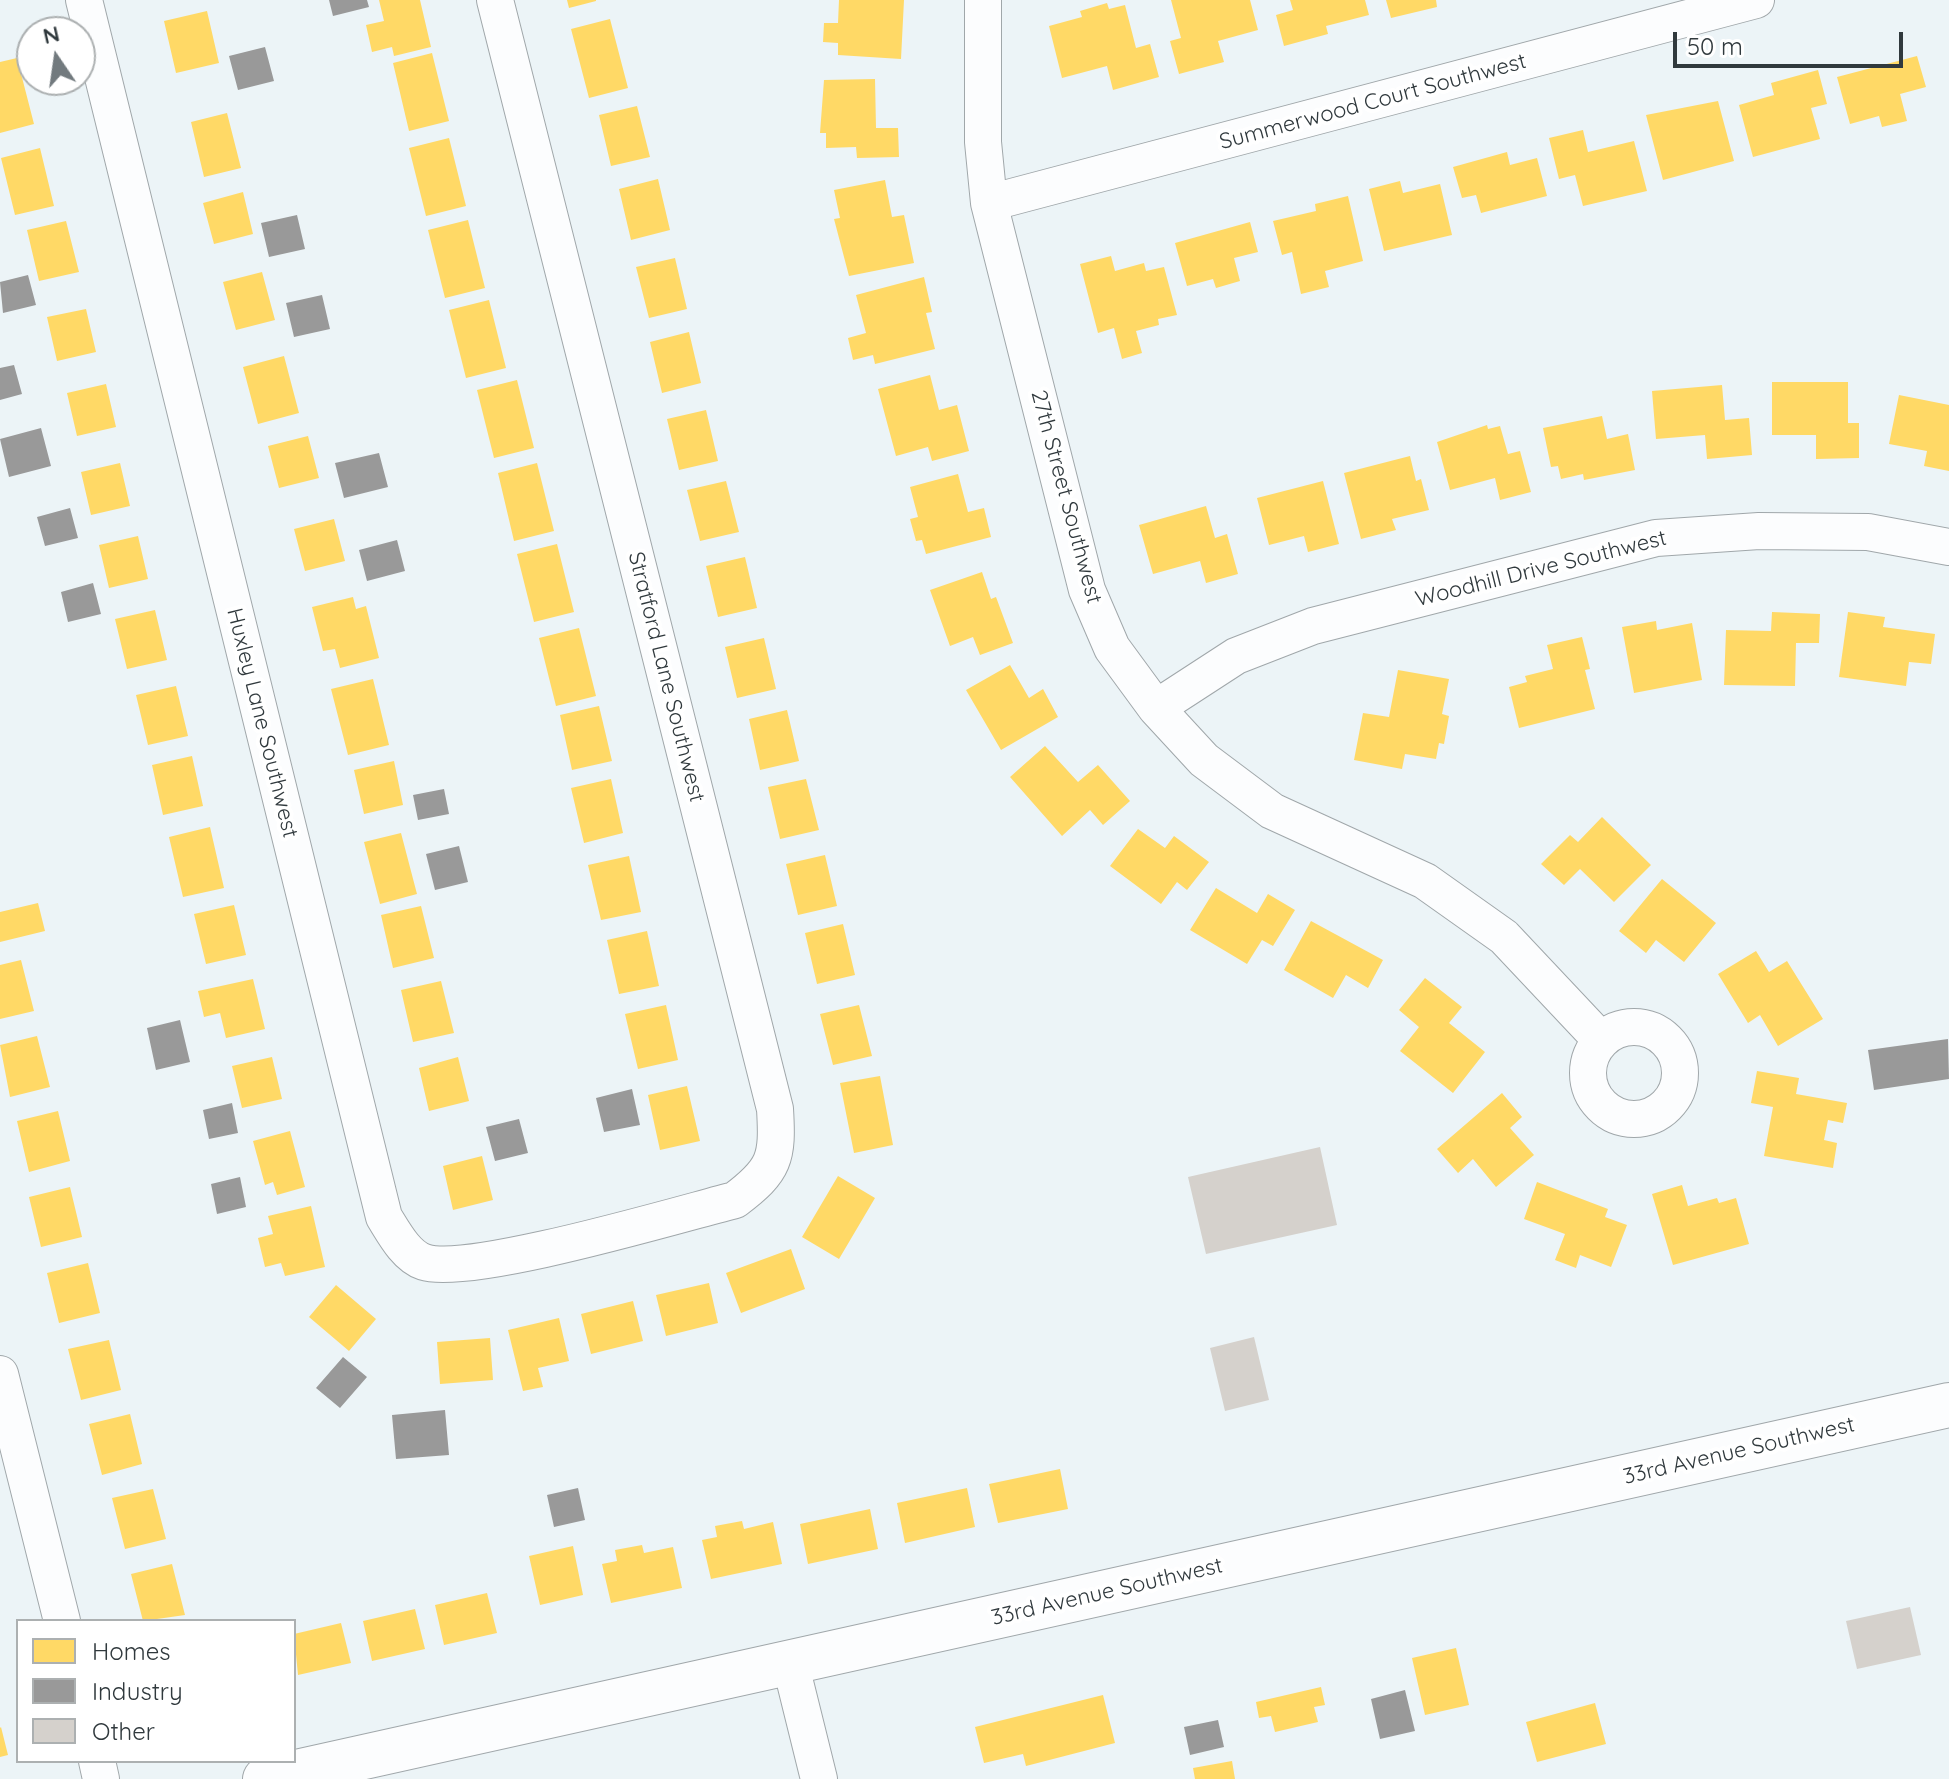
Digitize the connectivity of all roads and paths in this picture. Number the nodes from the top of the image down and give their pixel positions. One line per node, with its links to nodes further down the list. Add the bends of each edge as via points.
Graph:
1 (84, 0): 9 (street, Huxley Lane Southwest, via 384,1217 401,1244 424,1262 471,1263)
2 (495, 0): 9 (street, Stratford Lane Southwest, via 775,1109 778,1149 764,1178 735,1200)
3 (983, 0): 5 (street, 27th Street Southwest, via 983,142)
4 (1756, 0): 5 (street, Summerwood Court Southwest)
5 (989, 203): 7 (street, 27th Street Southwest, via 1087,590 1112,648)
6 (1949, 547): 7 (street, Woodhill Drive Southwest, via 1868,532 1759,531 1656,538 1313,626 1236,656)
7 (1156, 708): 8 (street, 27th Street Southwest, via 1204,760 1272,811 1425,881 1504,937)
8 (1601, 1040)
9 (595, 1236)
10 (0, 1374): 12 (street)
11 (1949, 1405): 13 (street, 33rd Avenue Southwest)
12 (61, 1619)
13 (790, 1662): 14 (street, 33rd Avenue Southwest); 15 (street)
14 (265, 1779)
15 (819, 1779)

